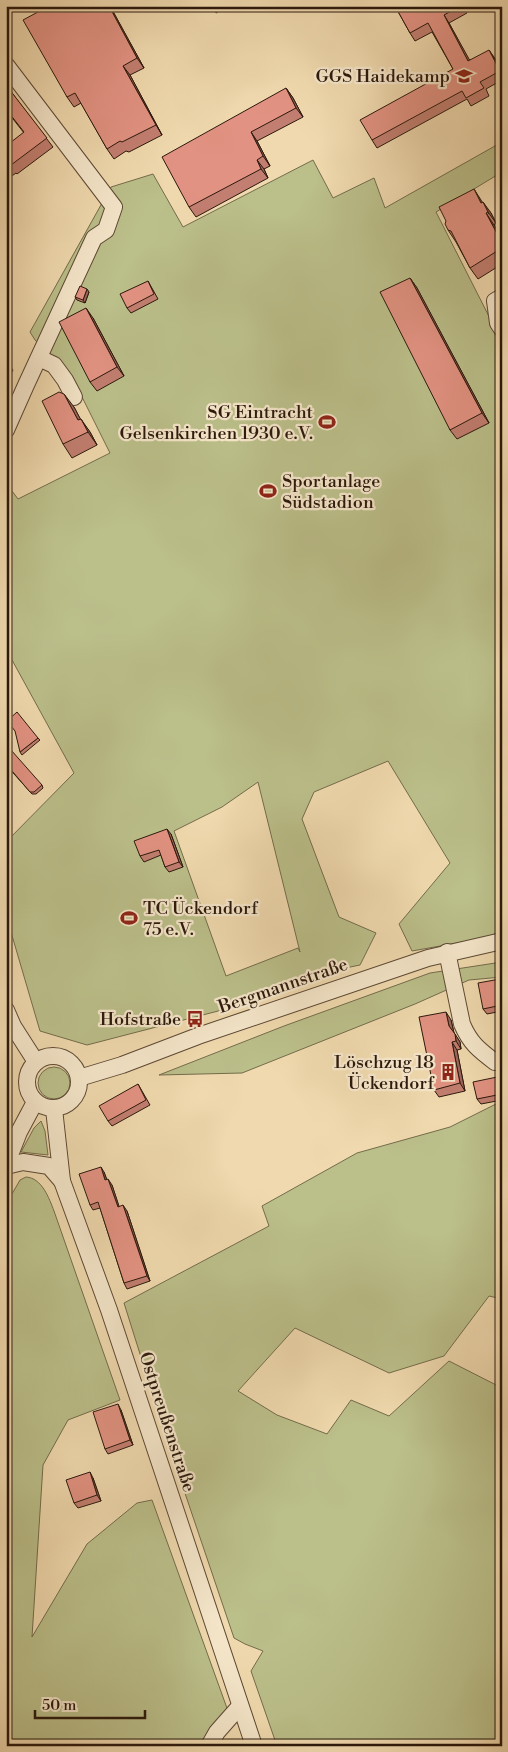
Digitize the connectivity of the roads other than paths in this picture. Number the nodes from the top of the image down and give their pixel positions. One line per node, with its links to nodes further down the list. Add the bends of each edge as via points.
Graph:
1 (6, 65): 4 (street, via 114,207 106,230 94,238)
2 (502, 297): 3 (street, via 495,301)
3 (502, 329)
4 (39, 358): 5 (street, via 54,366); 6 (street)
5 (74, 397)
6 (6, 430)
7 (502, 941): 8 (street, Bergmannstraße)
8 (447, 952): 11 (street, via 466,1034 474,1046); 12 (street, Bergmannstraße)
9 (6, 1010): 10 (street)
10 (36, 1062): 12 (street, via 50,1056 66,1059 77,1070); 13 (street, via 27,1077 27,1086)
11 (494, 1062)
12 (79, 1078): 14 (street, via 76,1095 63,1107)
13 (35, 1102): 14 (street); 15 (street)
14 (54, 1109): 16 (street, Ostpreußenstraße)
15 (6, 1165): 16 (street, via 23,1162 49,1166)
16 (62, 1181): 17 (street, Ostpreußenstraße, via 109,1310)
17 (240, 1706): 18 (street); 19 (street, Ostpreußenstraße)
18 (209, 1746)
19 (254, 1746)

